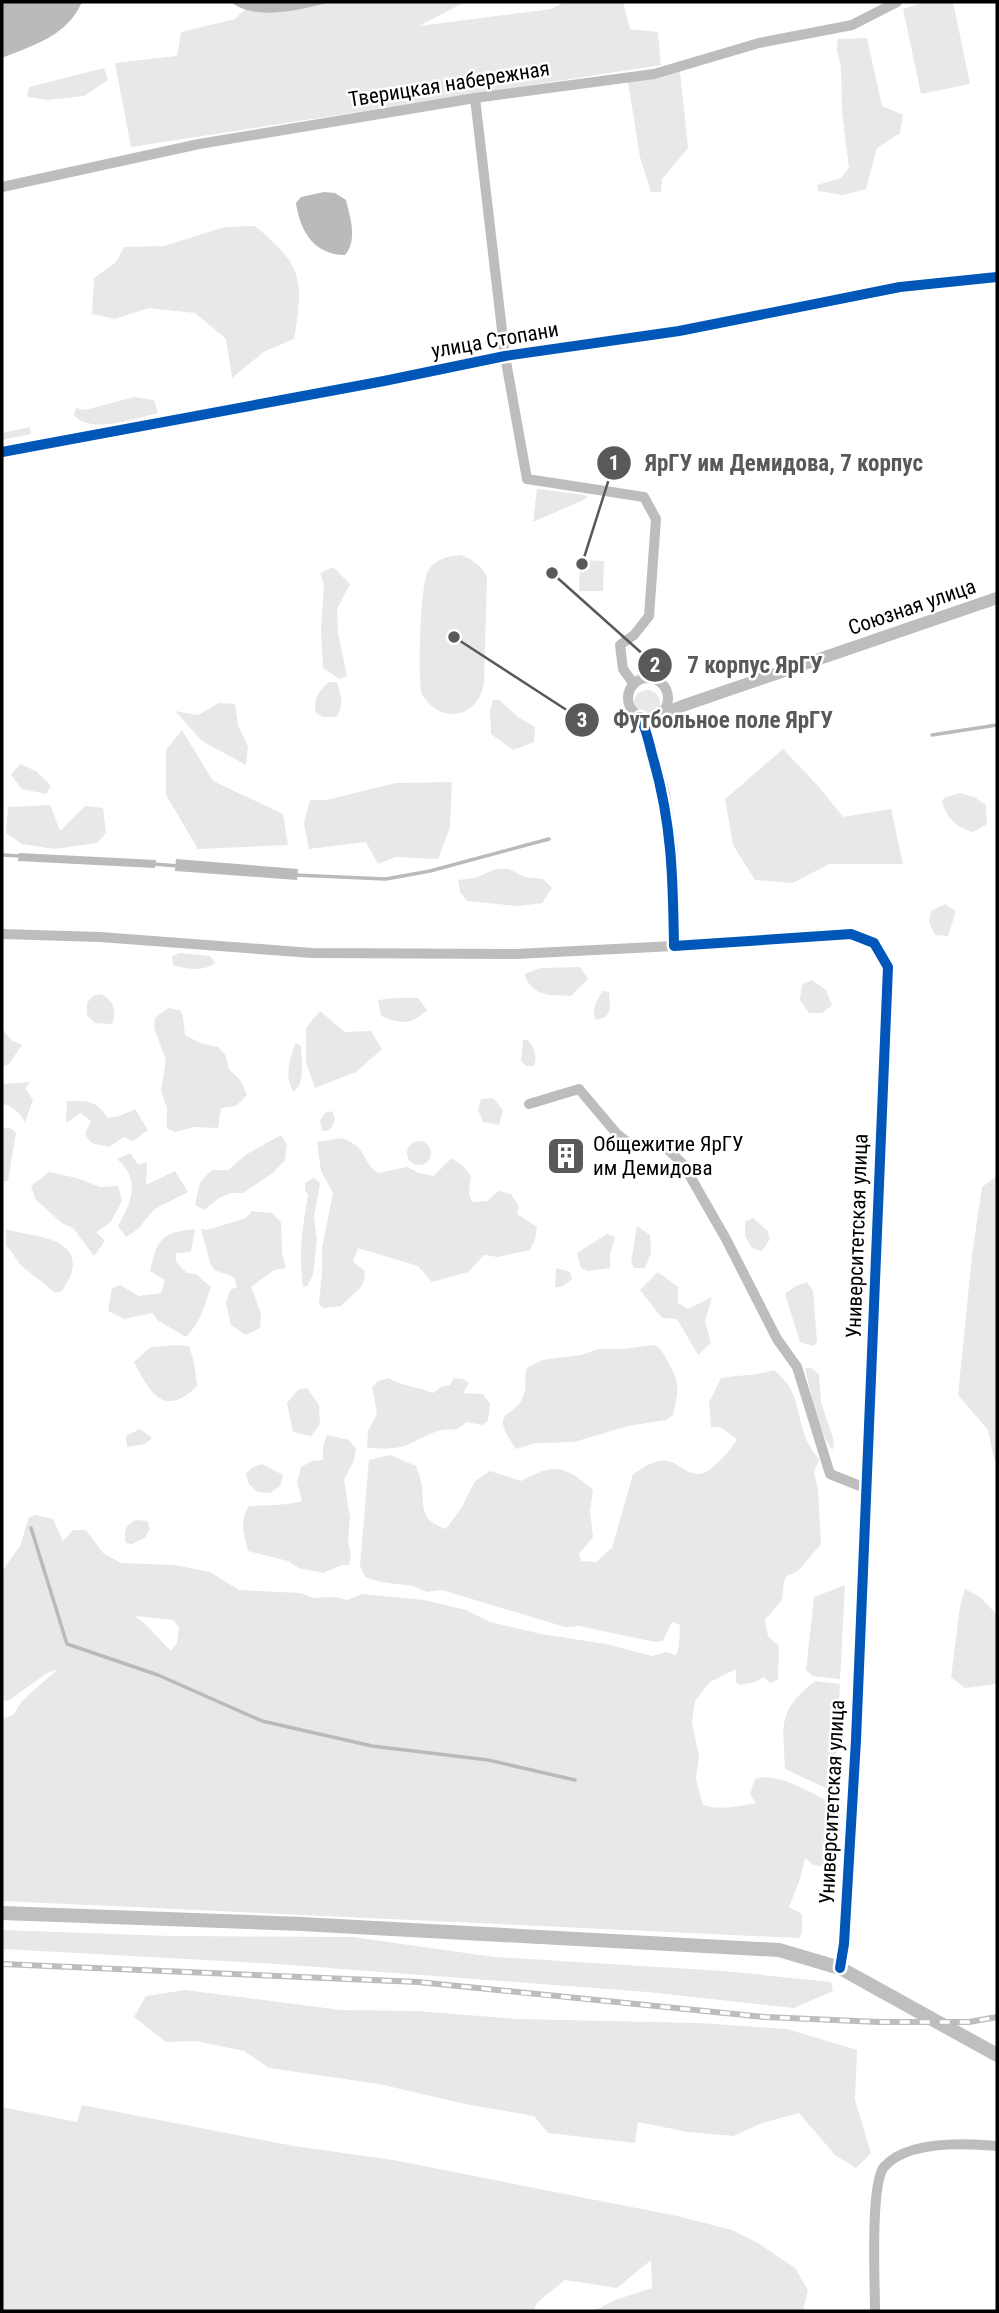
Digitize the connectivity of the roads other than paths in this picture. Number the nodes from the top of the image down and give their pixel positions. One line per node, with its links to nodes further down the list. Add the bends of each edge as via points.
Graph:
1 (897, 2): 2 (street, Тверицкая набережная, via 852,25 759,43 654,74)
2 (475, 98): 3 (street, Тверицкая набережная, via 200,144); 5 (street)
3 (2, 187)
4 (997, 277): 5 (street, улица Стопани, via 900,287 678,331)
5 (505, 356): 6 (street, улица Стопани); 8 (street, via 527,479 643,497 656,519 649,616 635,635 620,645 623,669)
6 (2, 452)
7 (997, 598): 9 (street, Союзная улица)
8 (634, 684): 9 (street, via 652,678 664,686 667,705); 10 (street, via 628,702)
9 (659, 715): 10 (street, Союзная улица)
10 (643, 722): 12 (street, via 664,794 672,851)
11 (2, 934): 12 (street, via 312,953 516,954)
12 (674, 946): 14 (street, Университетская улица, via 851,934 874,943 888,967)
13 (529, 1104): 14 (street, via 579,1088 631,1145 661,1143 683,1164 777,1339 797,1367 830,1474)
14 (865, 1488): 16 (street, Университетская улица, via 856,1740)
15 (2, 1913): 16 (main road, via 779,1950)
16 (840, 1968): 17 (main road)
17 (997, 2055)
18 (997, 2146): 19 (street, via 913,2150 882,2168 876,2202)
19 (875, 2311)

